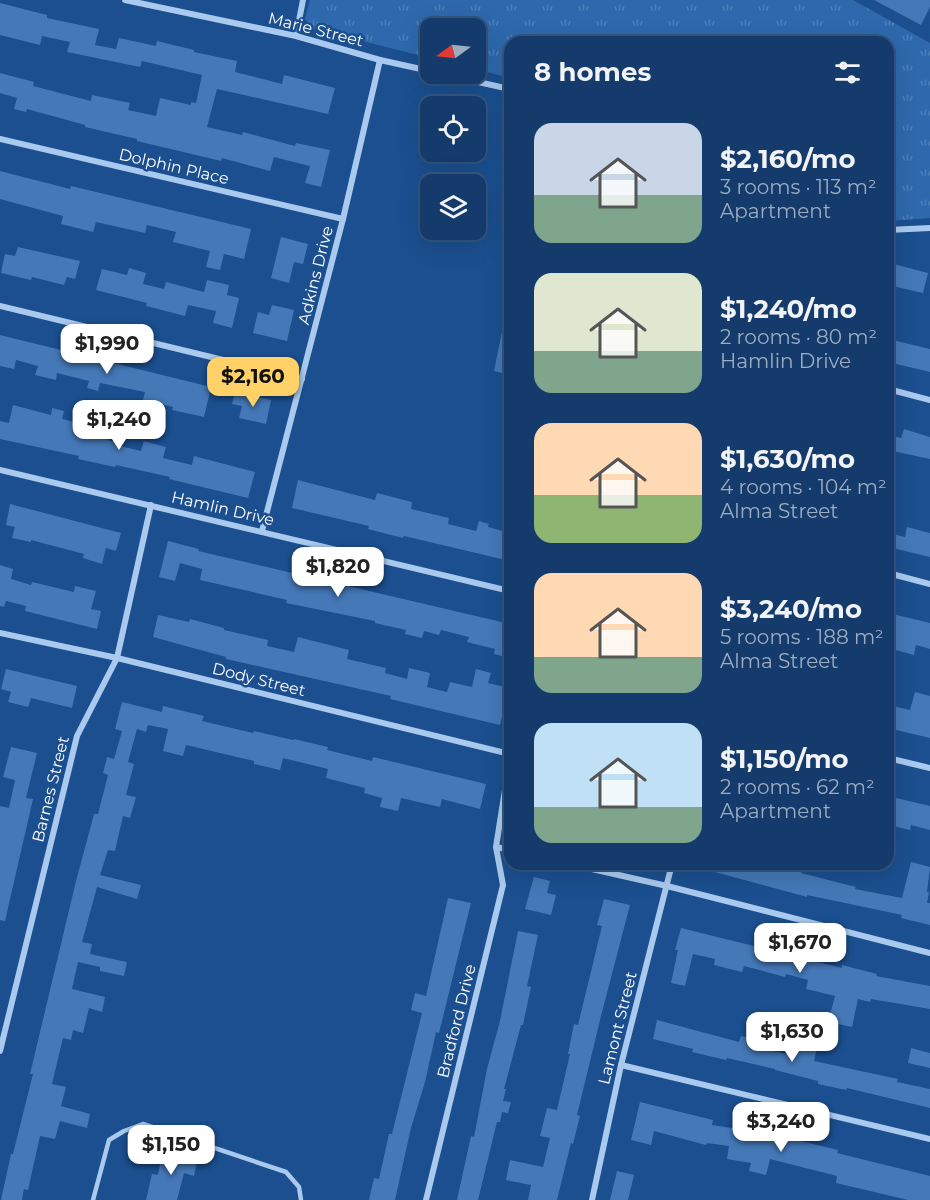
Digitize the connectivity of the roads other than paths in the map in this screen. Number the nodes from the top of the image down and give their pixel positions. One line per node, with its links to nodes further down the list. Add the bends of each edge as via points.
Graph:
1 (124, 0): 3 (street, Marie Street)
2 (303, 0): 3 (street)
3 (296, 36): 4 (street, Marie Street)
4 (380, 60): 5 (street, Marie Street); 9 (street, Adkins Drive)
5 (420, 69)
6 (486, 84): 7 (street)
7 (504, 88)
8 (0, 139): 9 (street, Dolphin Place)
9 (343, 219): 13 (street, Adkins Drive)
10 (930, 228): 11 (street)
11 (894, 230)
12 (0, 306): 13 (street)
13 (302, 379): 18 (street, Adkins Drive)
14 (894, 391): 15 (street)
15 (930, 400)
16 (0, 470): 17 (street, Hamlin Drive)
17 (151, 505): 18 (street, Hamlin Drive); 23 (street, Barnes Street)
18 (262, 531): 21 (street, Hamlin Drive)
19 (894, 575): 20 (street)
20 (930, 584)
21 (504, 590)
22 (0, 633): 23 (street, Dody Street)
23 (117, 658): 24 (street, Dody Street); 34 (street, Barnes Street, via 76,736)
24 (504, 753)
25 (894, 759): 26 (street)
26 (930, 768)
27 (504, 796): 28 (street)
28 (496, 847): 29 (street); 39 (street, Bradford Drive, via 503,885)
29 (504, 849)
30 (596, 870): 32 (street)
31 (671, 870): 32 (street, Lamont Street)
32 (667, 886): 33 (street); 35 (street, Lamont Street)
33 (930, 953)
34 (0, 1051)
35 (621, 1065): 36 (street); 40 (street, Lamont Street)
36 (930, 1139)
37 (93, 1200): 38 (lane, via 109,1140 143,1124 286,1172 299,1187)
38 (301, 1200)
39 (426, 1200)
40 (592, 1200)

